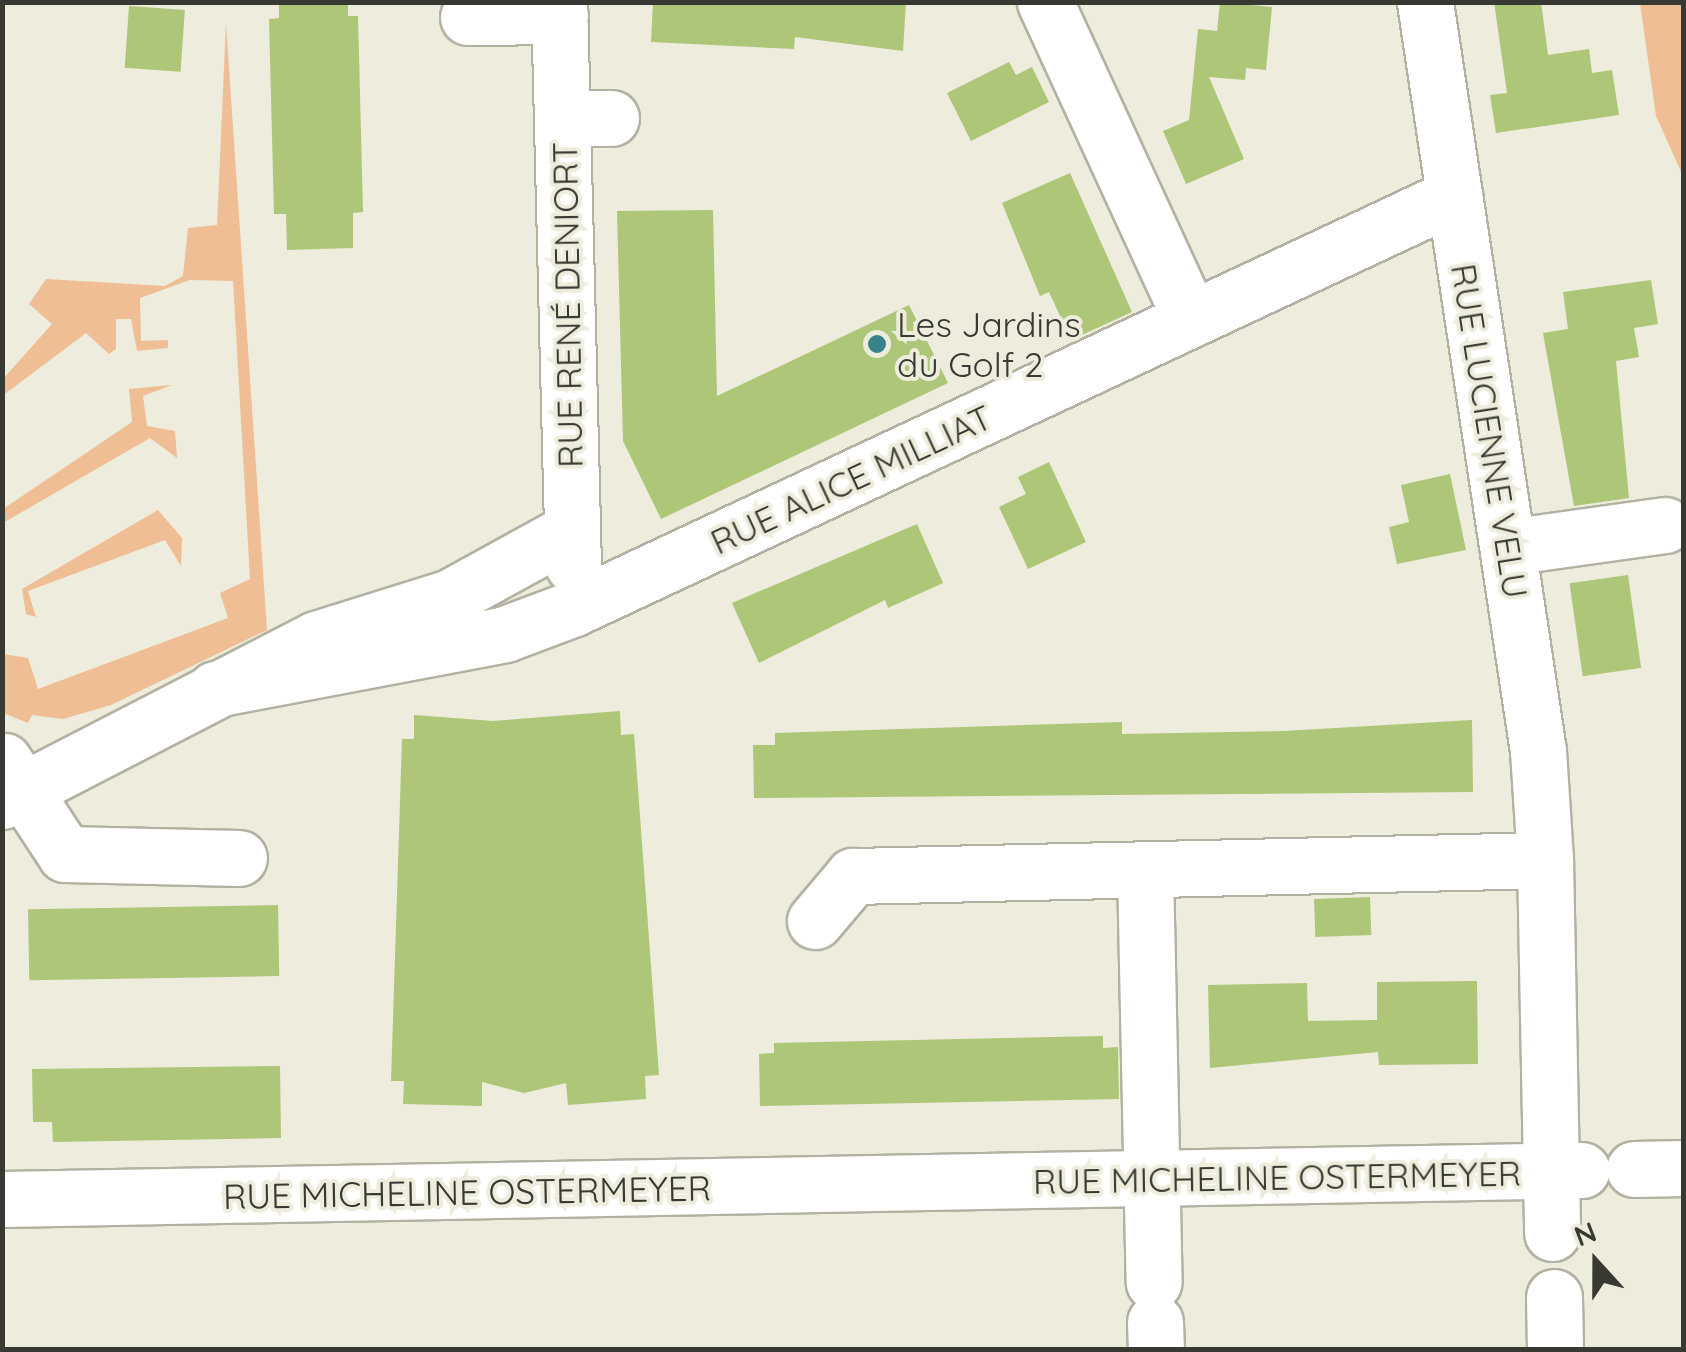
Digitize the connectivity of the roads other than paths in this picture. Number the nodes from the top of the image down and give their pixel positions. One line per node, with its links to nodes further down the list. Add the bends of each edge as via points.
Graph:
1 (1045, 2): 6 (street)
2 (1424, 2): 5 (street, RUE LUCIENNE VELU)
3 (559, 10): 4 (street); 8 (street, RUE RENÉ DENIORT, via 586,118)
4 (468, 17)
5 (1454, 196): 6 (street, RUE ALICE MILLIAT); 9 (street, RUE LUCIENNE VELU)
6 (1192, 319): 10 (street, RUE ALICE MILLIAT)
7 (1664, 525): 9 (street)
8 (572, 530): 10 (street, RUE RENÉ DENIORT); 11 (street, via 450,597 316,639)
9 (1508, 547): 14 (street, RUE LUCIENNE VELU)
10 (574, 608): 11 (street, via 505,634)
11 (215, 689): 12 (street)
12 (9, 783): 13 (street, via 56,845 80,860)
13 (239, 858)
14 (1545, 860): 15 (street); 17 (street, RUE MICHELINE OSTERMEYER)
15 (1145, 870): 16 (street, via 853,876); 18 (street)
16 (814, 920)
17 (1613, 1170): 18 (street, RUE MICHELINE OSTERMEYER); 20 (street)
18 (1152, 1180): 19 (street, RUE MICHELINE OSTERMEYER); 21 (street)
19 (2, 1200)
20 (1552, 1233)
21 (1155, 1318)

